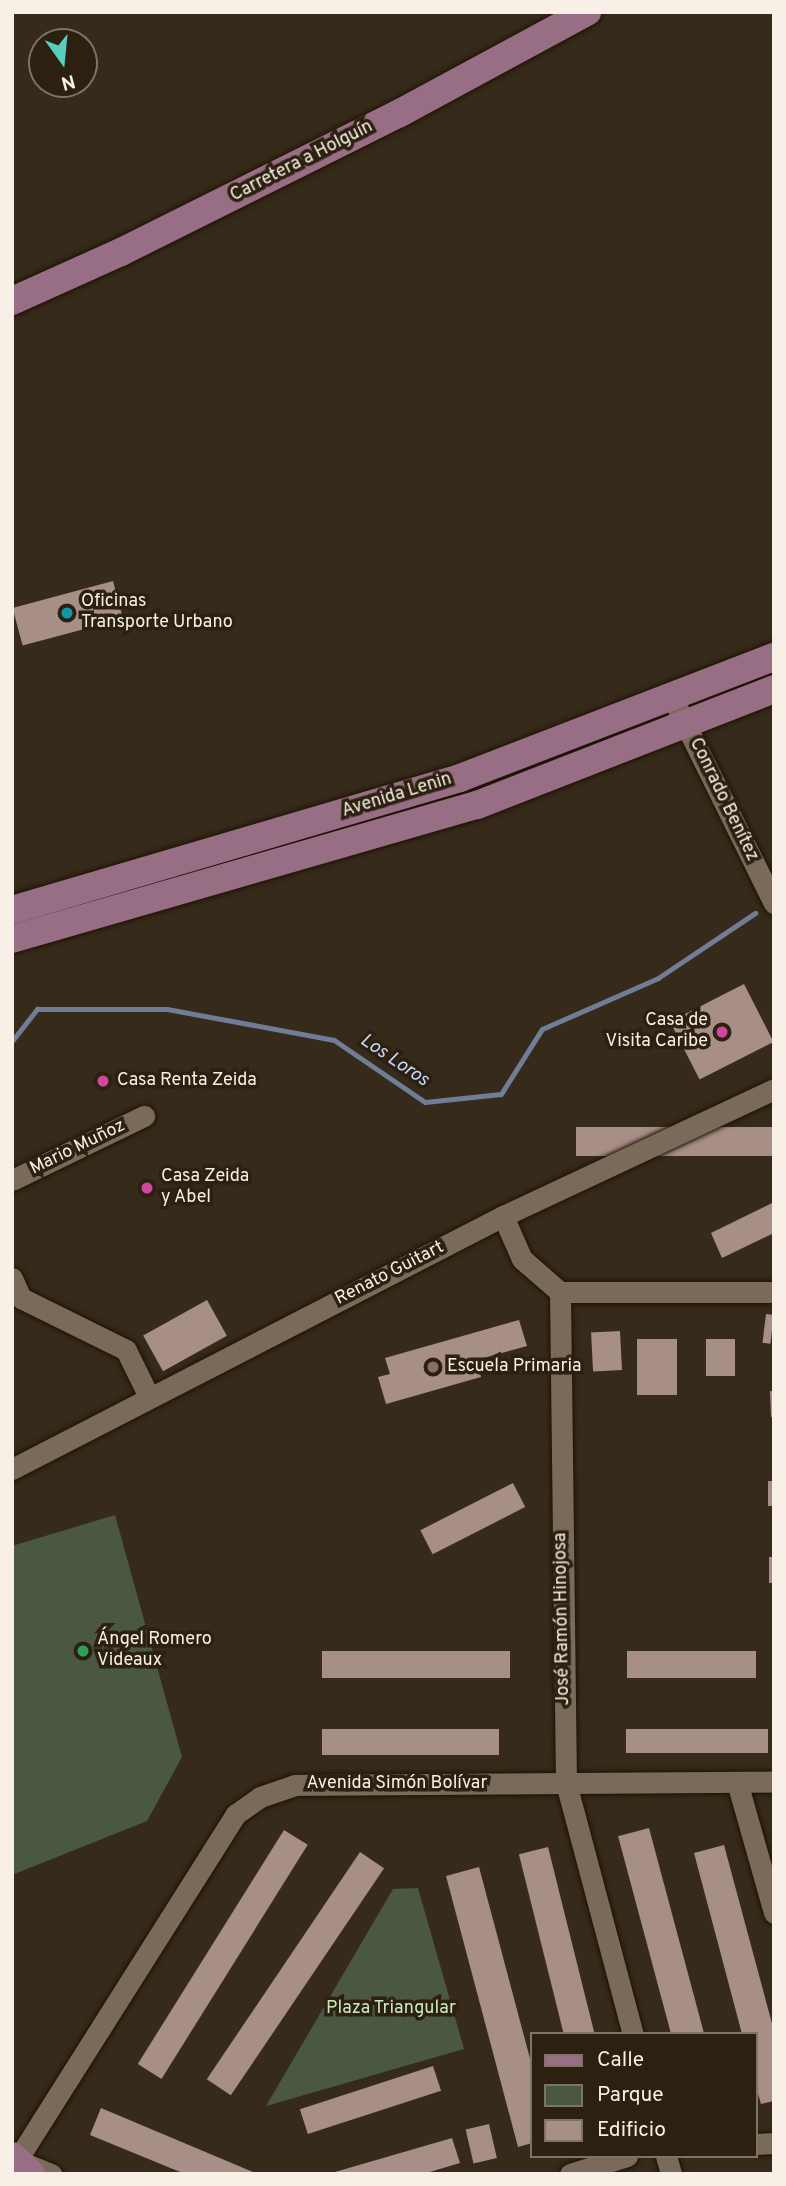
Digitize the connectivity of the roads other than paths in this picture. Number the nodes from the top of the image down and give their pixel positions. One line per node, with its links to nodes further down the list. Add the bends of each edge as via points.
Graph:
1 (587, 12): 2 (main road, Carretera a Holguín, via 400,113)
2 (12, 301)
3 (774, 657): 5 (main road, Avenida Lenin)
4 (774, 689): 6 (main road, Avenida Lenin)
5 (672, 697): 6 (street, Conrado Benítez); 8 (main road, Avenida Lenin, via 460,778)
6 (686, 724): 7 (street, Conrado Benítez); 9 (main road, Avenida Lenin, via 477,805)
7 (774, 903)
8 (12, 910)
9 (12, 939)
10 (774, 1089): 13 (street, Renato Guitart)
11 (144, 1116): 12 (street, Mario Muñoz)
12 (12, 1180)
13 (503, 1216): 16 (street, via 522,1259); 17 (street, Renato Guitart)
14 (12, 1278): 17 (street, via 22,1298 126,1350)
15 (774, 1292): 16 (street)
16 (560, 1293): 21 (street, José Ramón Hinojosa)
17 (149, 1397): 18 (street, Renato Guitart)
18 (12, 1469)
19 (737, 1782): 20 (street, Avenida Simón Bolívar); 21 (street, Avenida Simón Bolívar); 22 (street)
20 (774, 1782)
21 (566, 1783): 23 (street, José Ramón Hinojosa); 25 (street, Avenida Simón Bolívar, via 295,1784 260,1797 236,1814)
22 (774, 1913)
23 (632, 2032)
24 (621, 2158): 27 (street)
25 (18, 2165): 26 (street)
26 (52, 2174)
27 (570, 2174)

